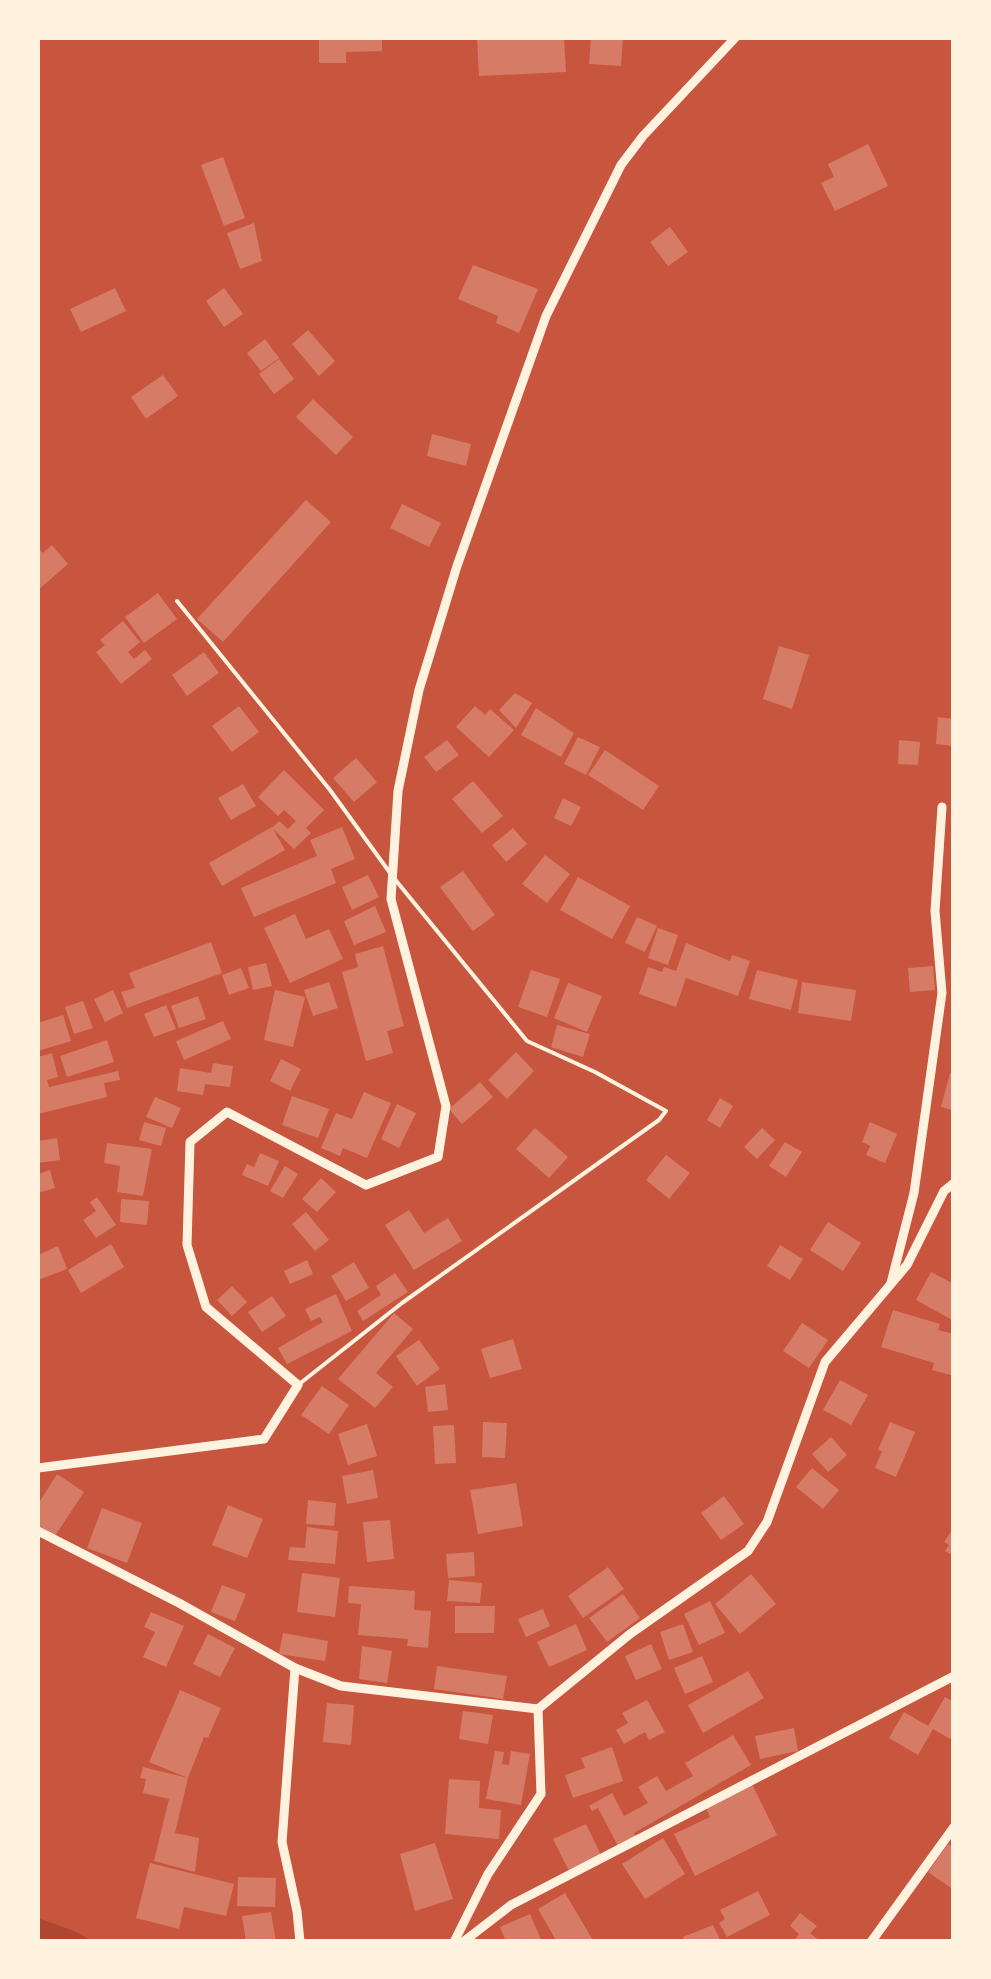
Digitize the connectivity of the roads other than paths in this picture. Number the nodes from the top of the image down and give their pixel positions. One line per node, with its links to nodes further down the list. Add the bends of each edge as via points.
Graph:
1 (735, 38): 4 (street, via 621,165 546,316 418,690 398,791)
2 (177, 601): 4 (lane)
3 (942, 808): 6 (street, via 935,911 942,993 914,1194)
4 (393, 877): 7 (lane, via 528,1041 666,1111); 7 (street, via 392,899 446,1106 438,1157 366,1185 227,1112 190,1142 187,1245 206,1308)
5 (954, 1183): 6 (street)
6 (889, 1290): 12 (street, via 825,1362 767,1522 748,1551 630,1634)
7 (298, 1385): 8 (street, via 264,1439)
8 (38, 1468)
9 (38, 1531): 10 (street)
10 (295, 1668): 12 (street, via 342,1686); 14 (street, via 282,1842)
11 (954, 1676): 16 (street, via 511,1905)
12 (538, 1710): 15 (street, via 541,1794 488,1874)
13 (954, 1827): 17 (street)
14 (300, 1942)
15 (454, 1942)
16 (463, 1942)
17 (872, 1942)

